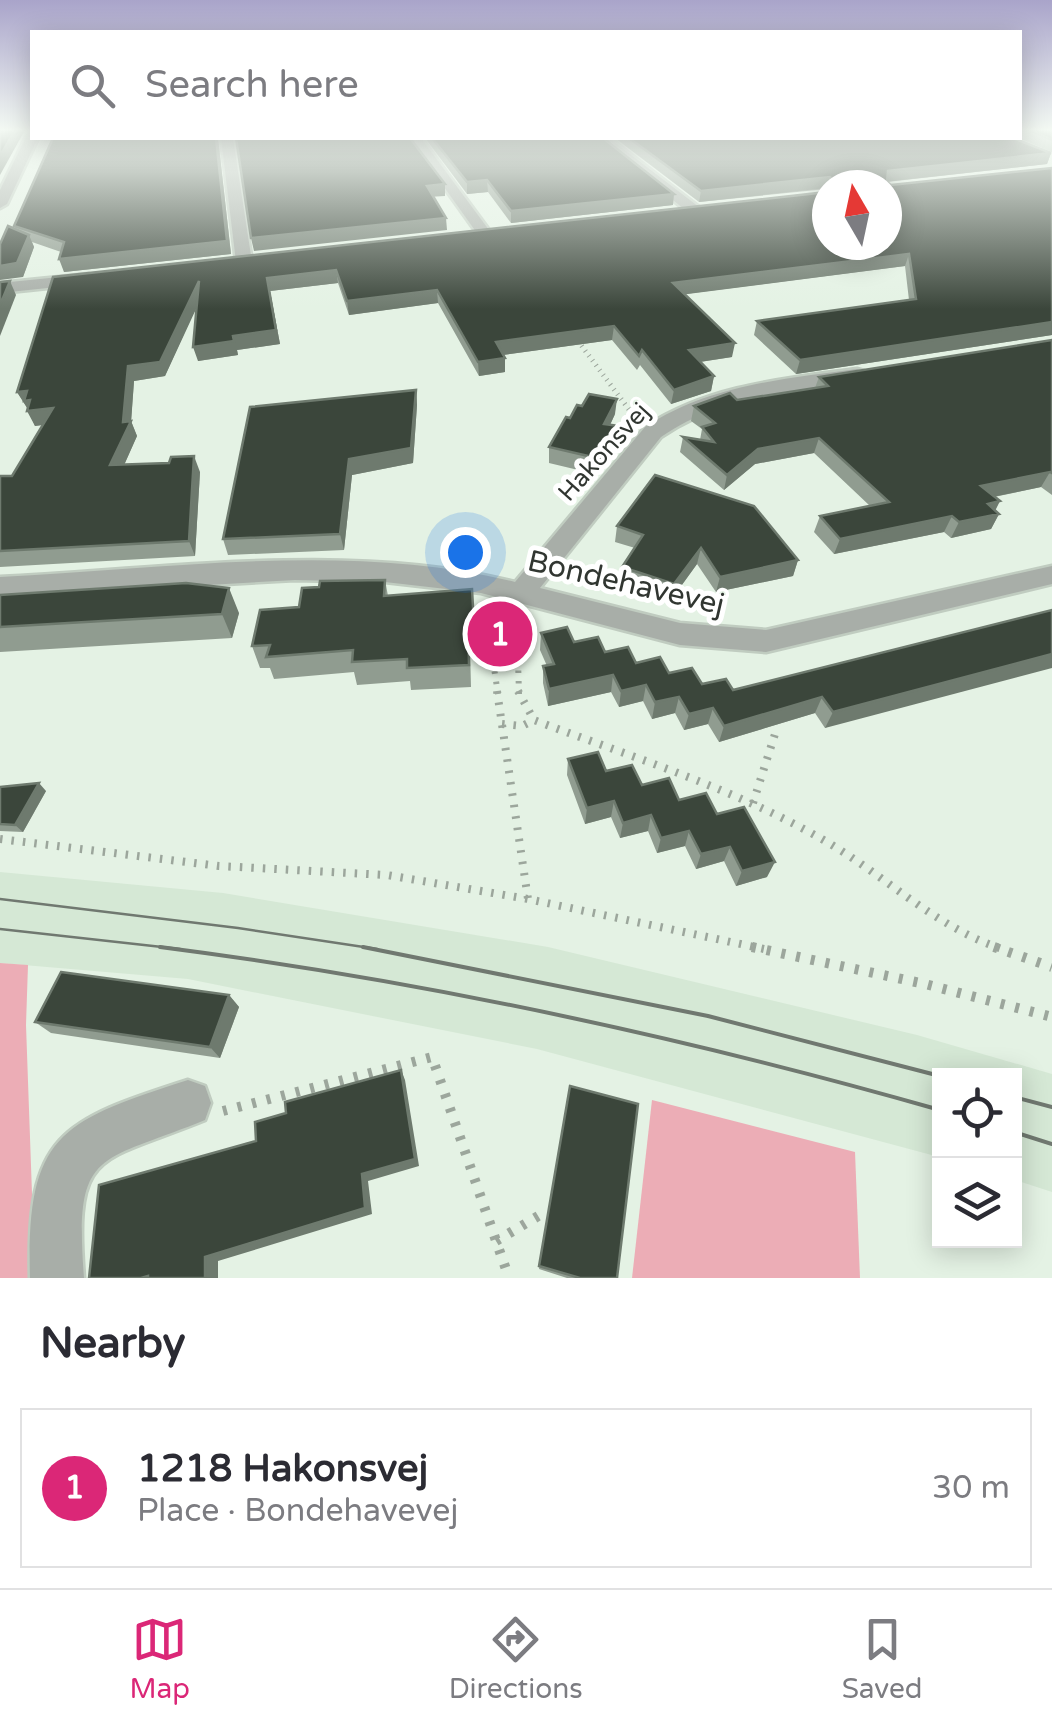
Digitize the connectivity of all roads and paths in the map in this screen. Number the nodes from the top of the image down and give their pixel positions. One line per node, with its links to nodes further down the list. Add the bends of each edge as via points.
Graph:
1 (231, 190): 8 (street, via 235,263)
2 (453, 190): 6 (street)
3 (672, 190): 4 (street, via 699,210)
4 (675, 212)
5 (506, 231): 6 (street)
6 (484, 233): 7 (street)
7 (460, 236)
8 (264, 260)
9 (98, 278): 10 (street)
10 (0, 288)
11 (567, 327): 13 (path, via 638,422)
12 (887, 370): 13 (street, Hakonsvej, via 729,395 674,416)
13 (653, 432): 17 (street, Hakonsvej)
14 (1052, 575): 17 (street, Bondehavevej, via 766,641 680,634)
15 (480, 583): 16 (street, Bondehavevej, via 295,571); 17 (street, Bondehavevej); 19 (path)
16 (0, 587)
17 (532, 595): 18 (path, via 514,667 522,706)
18 (534, 720): 19 (path); 21 (path)
19 (502, 724): 23 (path)
20 (771, 728): 21 (path, via 775,734)
21 (753, 802): 24 (path, via 833,846 932,918)
22 (0, 839): 23 (path, via 219,866 386,875)
23 (528, 900): 25 (path)
24 (1052, 967)
25 (1052, 1017)
26 (188, 1103): 28 (path, via 230,1112 432,1057); 29 (street, via 104,1132 78,1153 55,1207)
27 (546, 1212): 28 (path)
28 (496, 1241): 30 (path)
29 (57, 1278)
30 (509, 1278)

